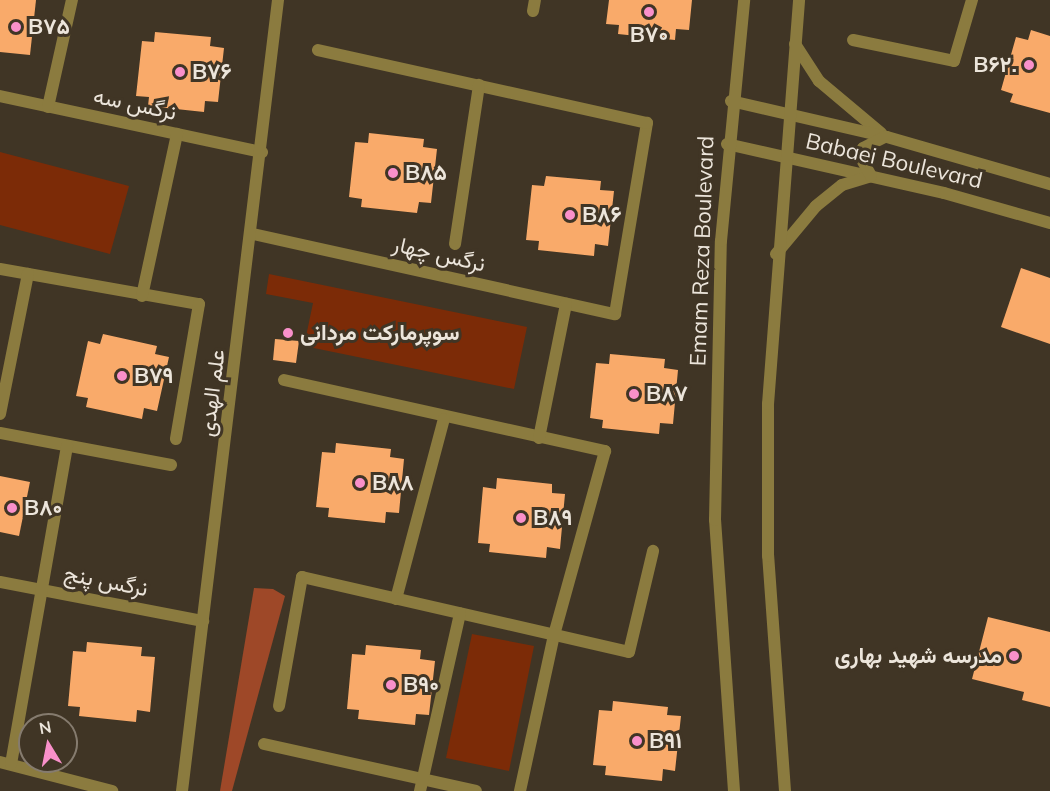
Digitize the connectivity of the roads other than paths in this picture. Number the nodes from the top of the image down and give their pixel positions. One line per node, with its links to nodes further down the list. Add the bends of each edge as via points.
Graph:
1 (72, 0): 12 (street)
2 (278, 0): 17 (street, علم الهدی)
3 (744, 0): 11 (street, Emam Reza Boulevard)
4 (799, 0): 7 (street)
5 (972, 0): 6 (street, via 954,61)
6 (853, 40)
7 (795, 44): 13 (street); 15 (street, via 819,81 853,115)
8 (318, 50): 9 (street)
9 (479, 86): 23 (street); 28 (street, نرگس چهار, via 647,123 615,314)
10 (0, 96): 12 (street, نرگس سه)
11 (731, 102): 13 (street, Babaei Boulevard); 16 (street, Emam Reza Boulevard)
12 (48, 106): 14 (street, نرگس سه)
13 (790, 116): 15 (street, Babaei Boulevard); 18 (street)
14 (177, 134): 17 (street, نرگس سه); 27 (street)
15 (887, 137): 19 (street, via 863,148 861,158); 20 (street, Babaei Boulevard)
16 (727, 144): 18 (street, Babaei Boulevard); 52 (street, Emam Reza Boulevard, via 715,520)
17 (262, 152): 22 (street, علم الهدی)
18 (785, 157): 19 (street, Babaei Boulevard); 24 (street)
19 (871, 176): 21 (street, Babaei Boulevard); 24 (street, via 842,185 816,206)
20 (1050, 184)
21 (1050, 224)
22 (253, 234): 28 (street, نرگس چهار); 42 (street, علم الهدی)
23 (455, 244)
24 (776, 254): 53 (street, via 768,556)
25 (0, 269): 26 (street)
26 (28, 274): 27 (street); 30 (street)
27 (142, 296): 34 (street, via 199,304)
28 (566, 304): 33 (street)
29 (284, 380): 31 (street)
30 (0, 414)
31 (444, 419): 33 (street); 40 (street)
32 (0, 433): 35 (street)
33 (539, 438): 43 (street, via 605,451)
34 (176, 440)
35 (67, 446): 36 (street); 39 (street)
36 (171, 465)
37 (653, 551): 43 (street, via 629,652)
38 (0, 582): 39 (street, نرگس پنج)
39 (42, 590): 42 (street, نرگس پنج); 46 (street)
40 (396, 599): 41 (street); 44 (street, via 302,577)
41 (460, 613): 43 (street); 47 (street)
42 (203, 621): 49 (street, علم الهدی)
43 (554, 635): 51 (street)
44 (279, 706)
45 (264, 744): 47 (street)
46 (6, 763): 48 (street)
47 (421, 786): 50 (street)
48 (112, 791)
49 (182, 791)
50 (476, 791)
51 (520, 791)
52 (734, 791)
53 (785, 791)

